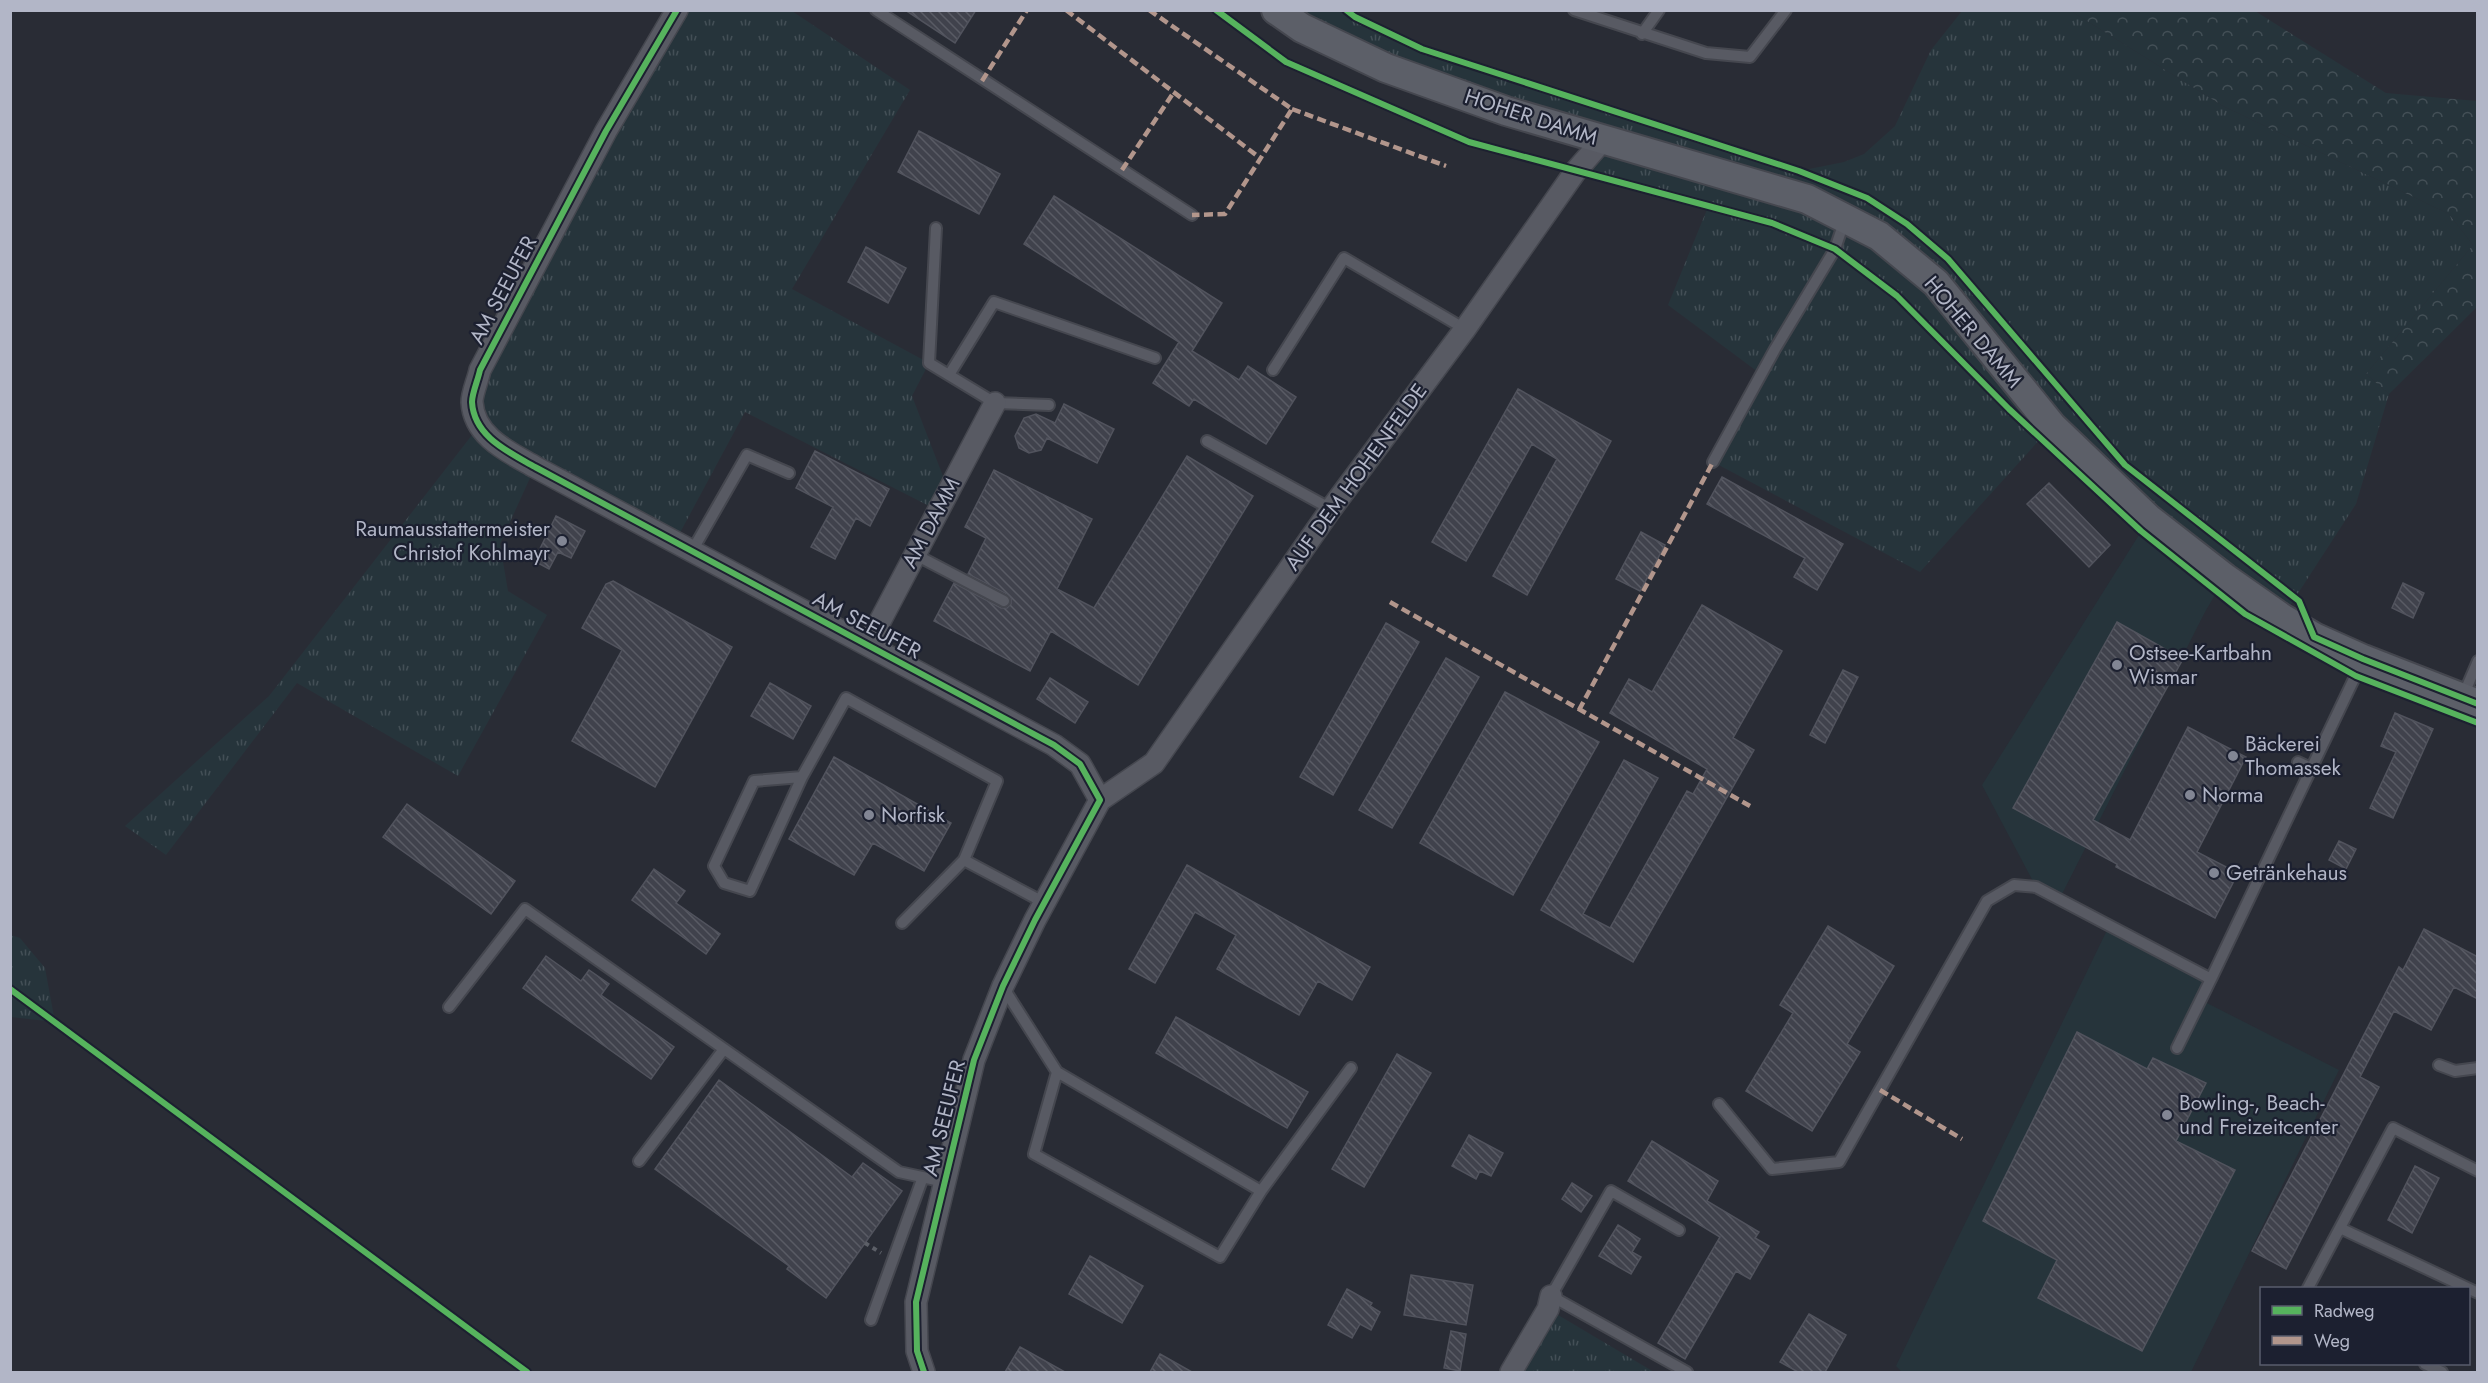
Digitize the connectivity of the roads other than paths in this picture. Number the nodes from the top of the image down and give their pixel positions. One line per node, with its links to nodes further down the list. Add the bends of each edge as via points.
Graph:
1 (677, 10): 22 (street, AM SEEUFER, via 606,131 480,370 472,402 479,426 493,442)
2 (876, 10): 9 (lane)
3 (1276, 10): 8 (main road, HOHER DAMM, via 1302,28 1386,68)
4 (1574, 10): 7 (lane)
5 (1659, 10): 7 (lane)
6 (1786, 10): 7 (lane, via 1750,57 1706,53)
7 (1642, 34)
8 (1602, 141): 10 (main road, HOHER DAMM, via 1807,199); 12 (street, AUF DEM HOHENFELDE, via 1575,172)
9 (1192, 215)
10 (1845, 219): 19 (lane, via 1835,249); 26 (main road, HOHER DAMM, via 1879,236 1936,283 2052,426 2149,519 2282,618)
11 (936, 228): 15 (lane, via 929,363)
12 (1465, 329): 14 (lane, via 1344,258); 21 (street, AUF DEM HOHENFELDE)
13 (1155, 358): 15 (lane, via 994,302)
14 (1272, 370)
15 (949, 375): 16 (lane)
16 (995, 403): 17 (lane); 23 (street, AM DAMM)
17 (1049, 405)
18 (1207, 441): 21 (lane)
19 (1713, 462)
20 (789, 473): 22 (lane, via 747,455)
21 (1331, 509): 32 (street, AUF DEM HOHENFELDE, via 1154,763)
22 (692, 551): 25 (street, AM SEEUFER)
23 (914, 554): 24 (lane); 25 (street, AM DAMM)
24 (1005, 601)
25 (868, 644): 32 (street, AM SEEUFER, via 1054,745 1080,764)
26 (2363, 659): 28 (main road, HOHER DAMM); 30 (lane)
27 (2478, 661): 28 (lane)
28 (2470, 701)
29 (2298, 762): 30 (lane)
30 (2313, 769): 36 (lane)
31 (802, 777): 31 (lane, via 754,781 714,866 724,883 750,891); 33 (lane, via 846,698 997,781)
32 (1100, 800): 34 (street, AM SEEUFER)
33 (964, 860): 34 (lane); 35 (lane)
34 (1045, 903): 37 (street, AM SEEUFER)
35 (902, 923)
36 (2211, 979): 39 (lane); 45 (lane, via 2036,887 2014,885 1987,901 1839,1162 1772,1169)
37 (1003, 986): 44 (lane); 49 (street, AM SEEUFER, via 974,1060)
38 (449, 1007): 40 (lane, via 525,909)
39 (2176, 1048)
40 (724, 1049): 46 (lane); 48 (lane, via 899,1172)
41 (2439, 1065): 43 (lane, via 2455,1071)
42 (1351, 1068): 50 (lane)
43 (2478, 1068)
44 (1057, 1072): 50 (lane); 50 (lane, via 1034,1155 1220,1257)
45 (1719, 1104)
46 (639, 1161)
47 (2478, 1171): 51 (lane, via 2393,1128)
48 (923, 1177): 49 (lane); 56 (lane)
49 (945, 1182): 58 (street, AM SEEUFER, via 916,1302 917,1351)
50 (1261, 1191)
51 (2340, 1228): 53 (lane); 54 (lane)
52 (1679, 1230): 55 (lane, via 1611,1191)
53 (2309, 1287)
54 (2465, 1287)
55 (1551, 1296): 59 (street, via 1548,1309); 60 (lane)
56 (871, 1320)
57 (2428, 1365): 61 (lane)
58 (924, 1372)
59 (1511, 1372)
60 (1687, 1372)
61 (2442, 1372)

